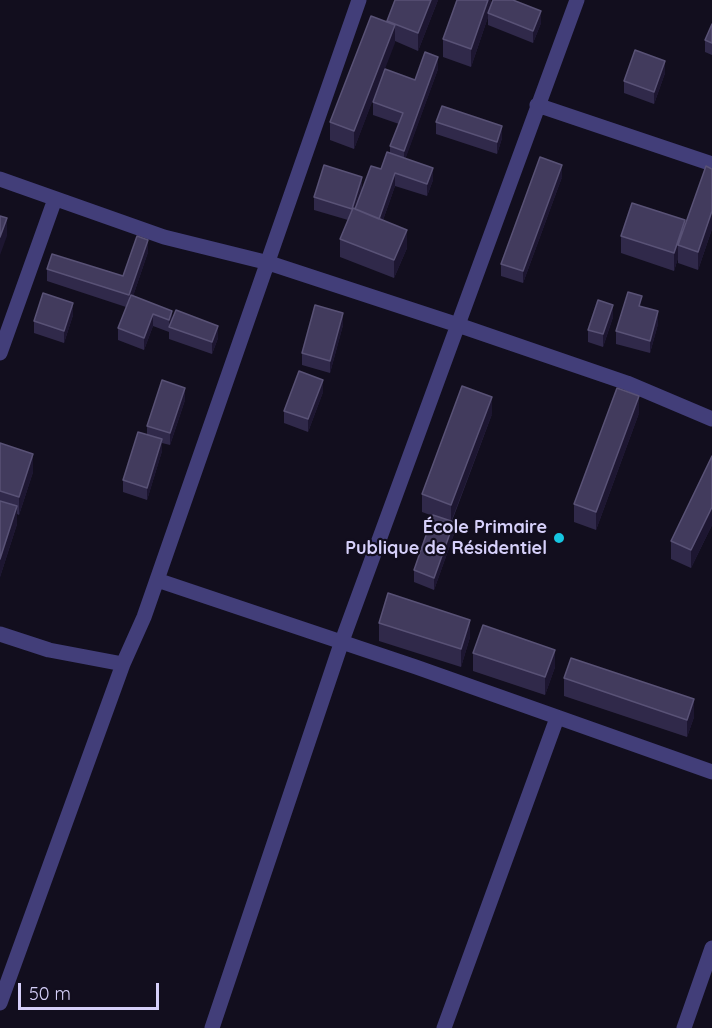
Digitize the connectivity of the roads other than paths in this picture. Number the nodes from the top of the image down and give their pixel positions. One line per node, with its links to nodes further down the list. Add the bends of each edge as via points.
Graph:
1 (359, 0): 7 (street)
2 (577, 0): 3 (street)
3 (537, 105): 4 (street); 8 (street)
4 (712, 164)
5 (0, 178): 6 (street)
6 (55, 199): 7 (street, via 164,237); 9 (street)
7 (269, 263): 8 (street); 11 (street)
8 (458, 325): 10 (street, via 627,382); 13 (street)
9 (0, 353)
10 (712, 419)
11 (157, 580): 13 (street); 14 (street)
12 (0, 634): 14 (street, via 49,650)
13 (342, 641): 15 (street); 19 (street)
14 (123, 664): 18 (street)
15 (557, 718): 16 (street); 20 (street)
16 (712, 772)
17 (712, 948): 21 (street)
18 (0, 1003)
19 (212, 1028)
20 (444, 1028)
21 (684, 1028)

